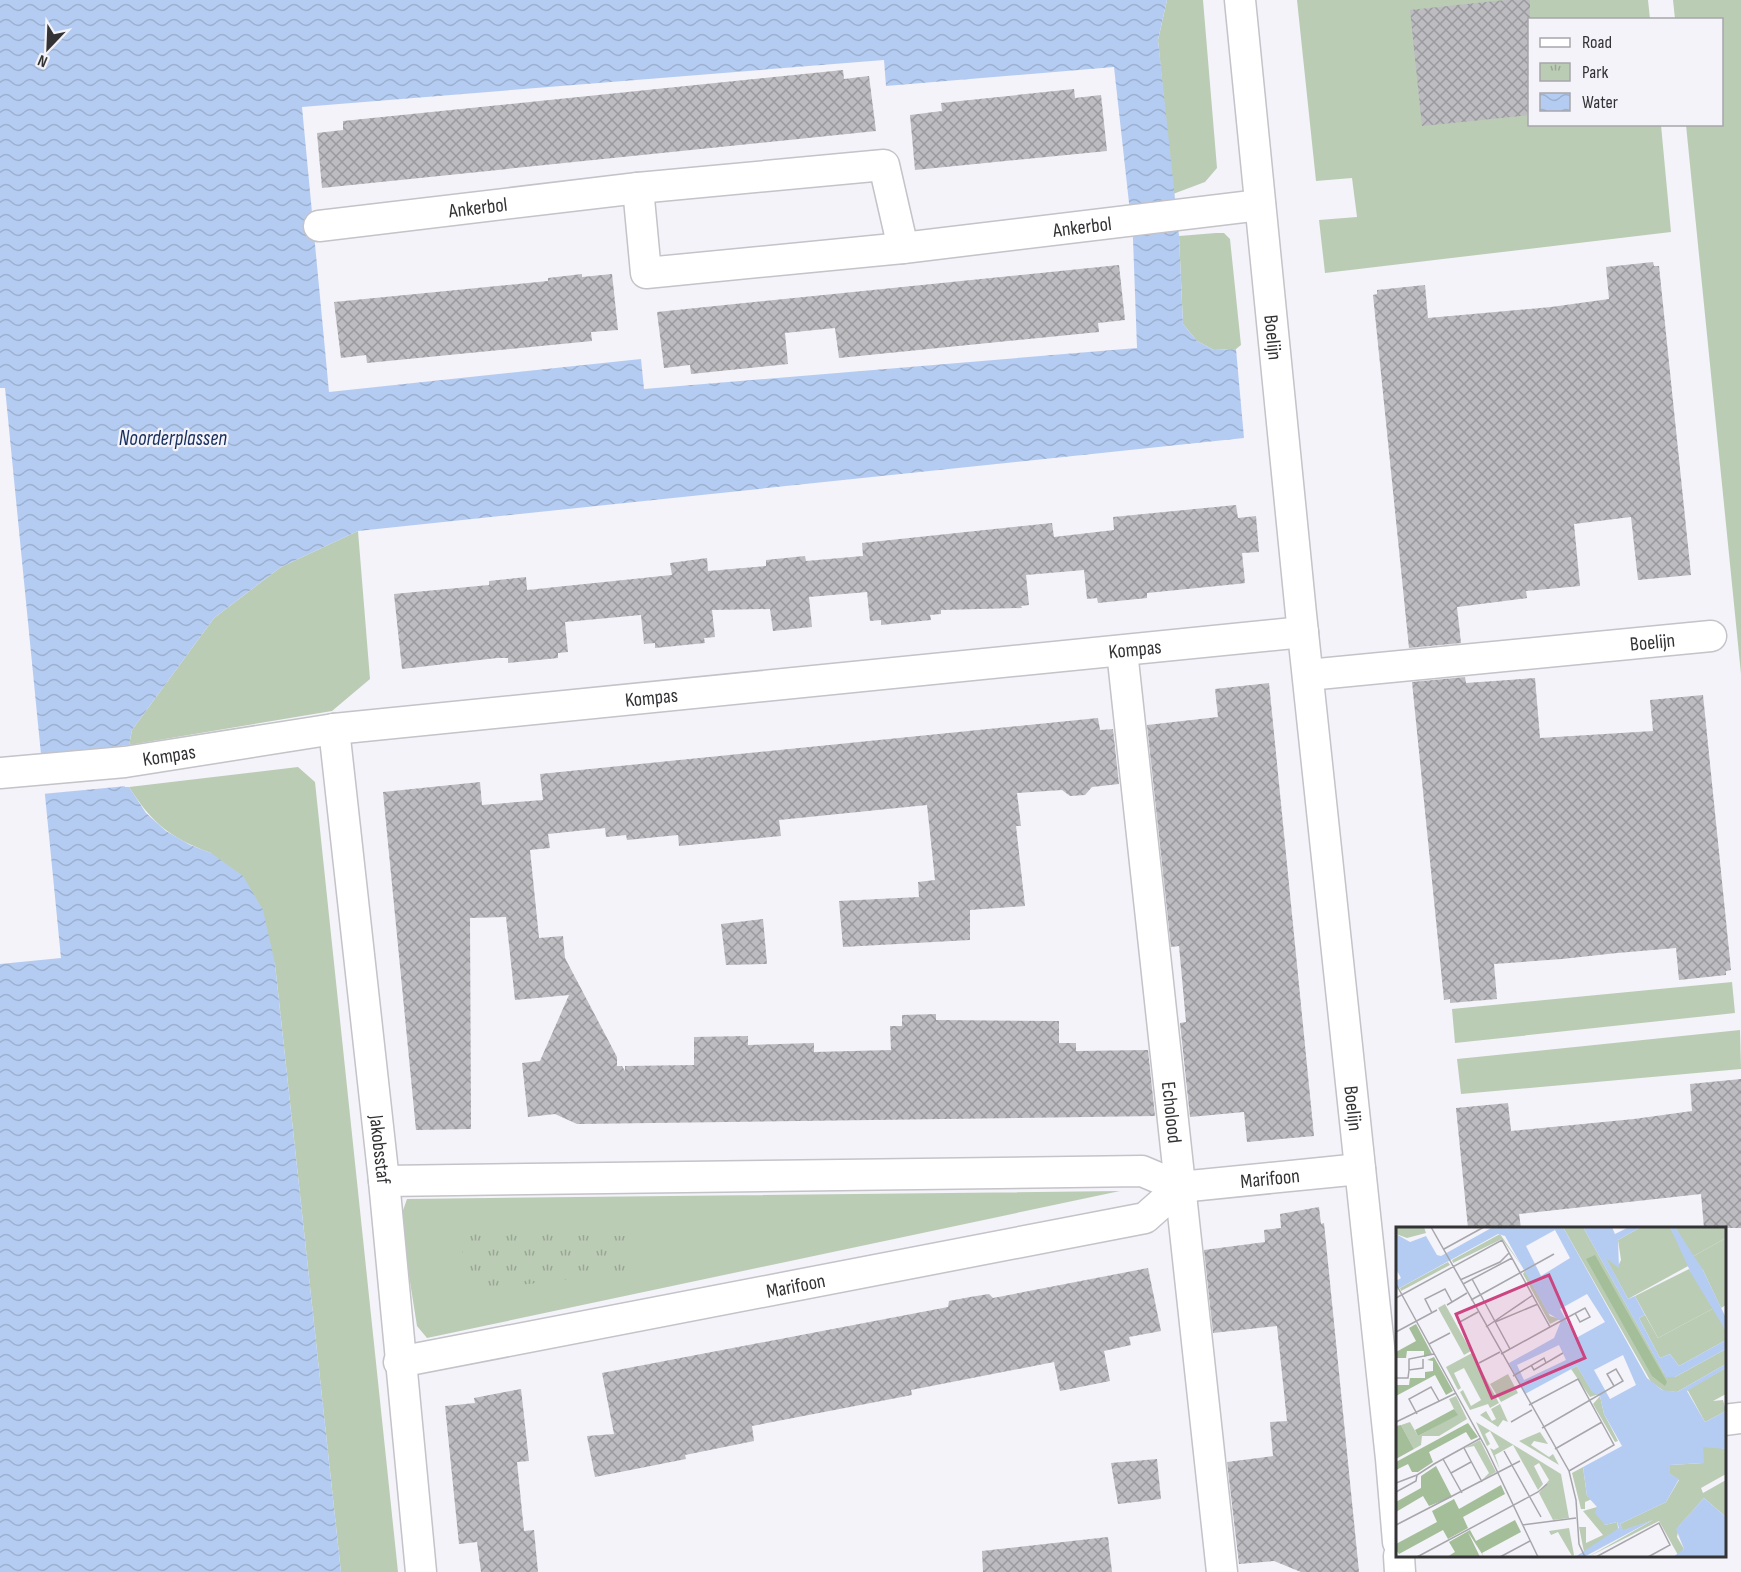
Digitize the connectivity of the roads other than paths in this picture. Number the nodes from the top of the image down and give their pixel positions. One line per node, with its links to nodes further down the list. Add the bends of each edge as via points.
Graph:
1 (1240, 0): 3 (street, Boelijn)
2 (638, 188): 4 (street, Ankerbol); 5 (street, Ankerbol, via 884,165); 5 (street, Ankerbol, via 646,273)
3 (1260, 205): 5 (street, Ankerbol); 6 (street, Boelijn)
4 (319, 226)
5 (903, 248)
6 (1303, 632): 8 (street, Kompas); 9 (street, Boelijn)
7 (1711, 636): 9 (street, Boelijn)
8 (1122, 651): 10 (street, Kompas); 14 (street, Echolood)
9 (1308, 675): 12 (street, Boelijn)
10 (334, 729): 11 (street, Kompas, via 125,762); 13 (street, Jakobsstaf)
11 (0, 773)
12 (1360, 1168): 14 (street, Marifoon); 18 (street, Boelijn)
13 (384, 1181): 14 (street, Marifoon, via 1142,1171); 15 (street, Jakobsstaf)
14 (1180, 1187): 15 (street, Marifoon, via 1144,1218); 22 (street, Echolood)
15 (399, 1362): 21 (street, Jakobsstaf)
16 (1741, 1418): 17 (street)
17 (1726, 1420)
18 (1394, 1459): 19 (street, Boelijn)
19 (1396, 1500)
20 (1399, 1557): 23 (street)
21 (421, 1572)
22 (1222, 1572)
23 (1400, 1572)

